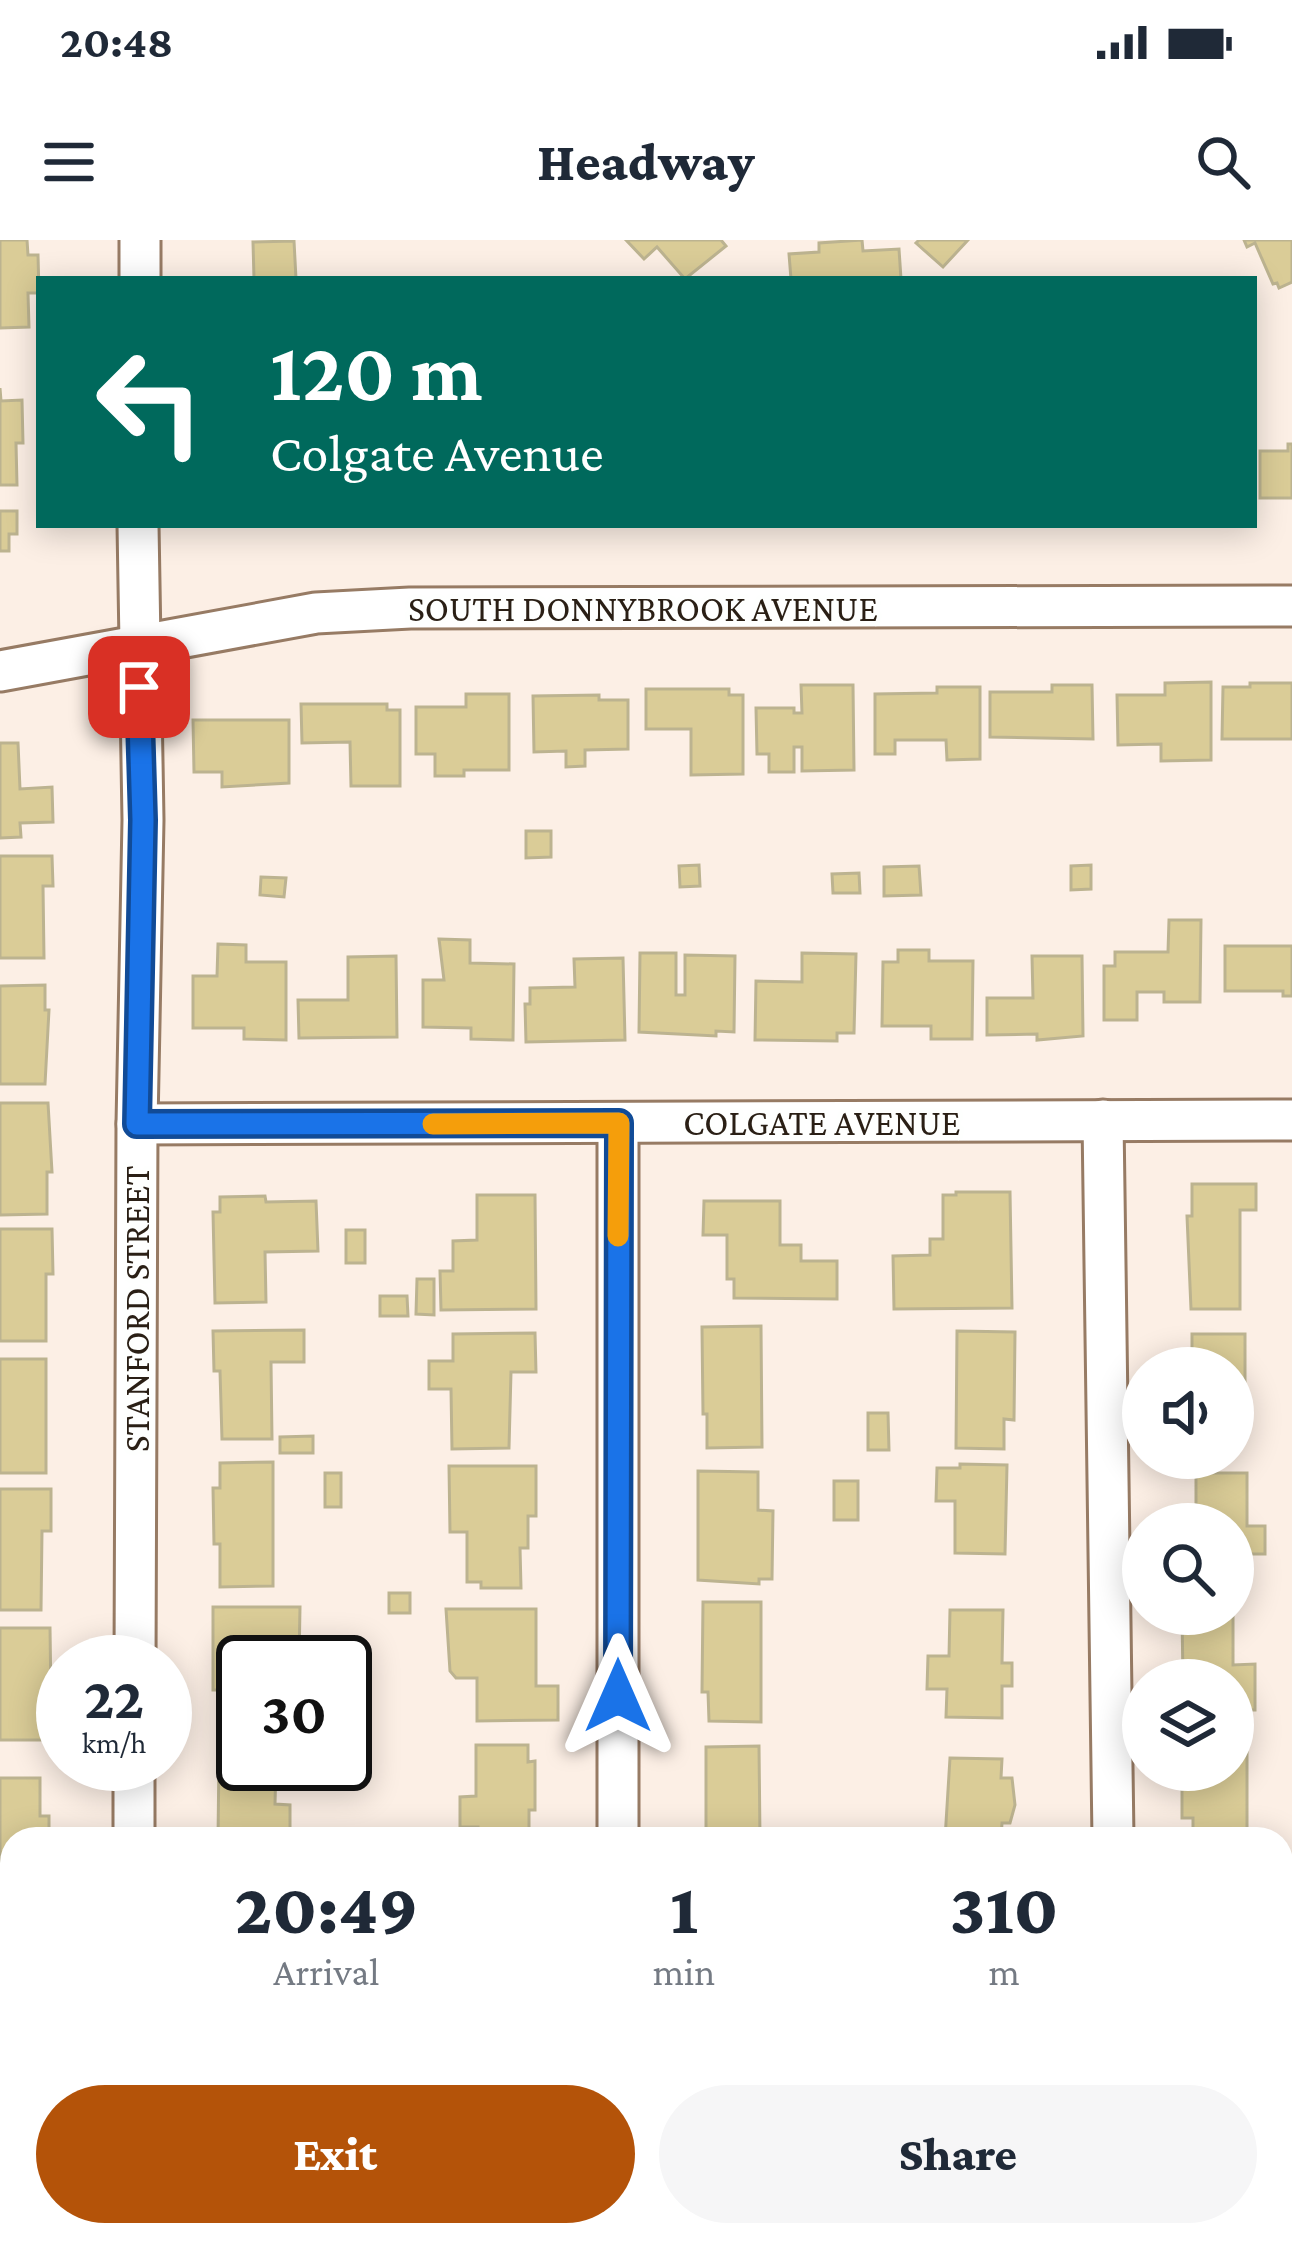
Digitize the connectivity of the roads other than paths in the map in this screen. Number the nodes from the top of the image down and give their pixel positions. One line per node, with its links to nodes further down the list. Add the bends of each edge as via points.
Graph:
1 (140, 240): 2 (street)
2 (140, 276)
3 (138, 528): 5 (street, STANFORD STREET)
4 (1292, 606): 5 (street, SOUTH DONNYBROOK AVENUE, via 410,608 316,613)
5 (137, 643): 6 (street, SOUTH DONNYBROOK AVENUE); 10 (street, STANFORD STREET)
6 (0, 671)
7 (1103, 1120): 8 (street, COLGATE AVENUE); 9 (street, COLGATE AVENUE); 15 (street)
8 (1292, 1120)
9 (619, 1123): 10 (street, COLGATE AVENUE); 14 (street)
10 (137, 1124): 11 (street, STANFORD STREET)
11 (135, 1635)
12 (134, 1791): 13 (street)
13 (134, 1827)
14 (618, 1827)
15 (1113, 1827)

